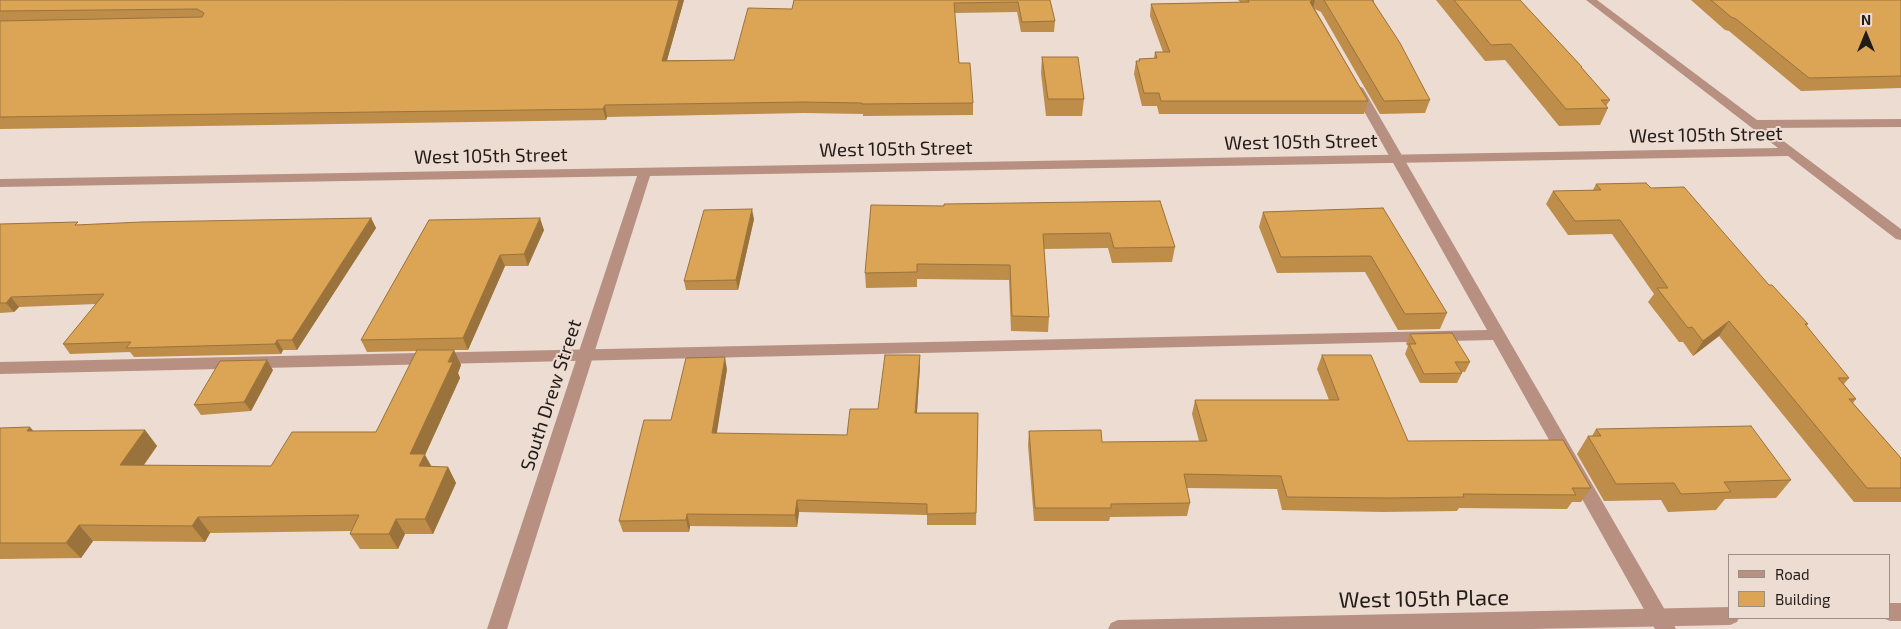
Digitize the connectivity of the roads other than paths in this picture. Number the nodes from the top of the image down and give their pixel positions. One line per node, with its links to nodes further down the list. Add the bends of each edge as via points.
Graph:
1 (1591, 0): 4 (street)
2 (1348, 73): 6 (street)
3 (1901, 122): 4 (street, West 105th Street)
4 (1756, 124): 5 (street)
5 (1793, 152): 6 (street, West 105th Street); 9 (street)
6 (1398, 159): 7 (street, West 105th Street); 10 (street)
7 (644, 172): 8 (street, West 105th Street); 11 (street, South Drew Street)
8 (0, 183)
9 (1901, 236)
10 (1498, 335): 11 (street); 14 (street)
11 (585, 355): 12 (street); 15 (street, South Drew Street)
12 (0, 368)
13 (1728, 616): 14 (street, West 105th Place)
14 (1663, 623): 16 (street, West 105th Place)
15 (497, 629)
16 (1118, 629)

